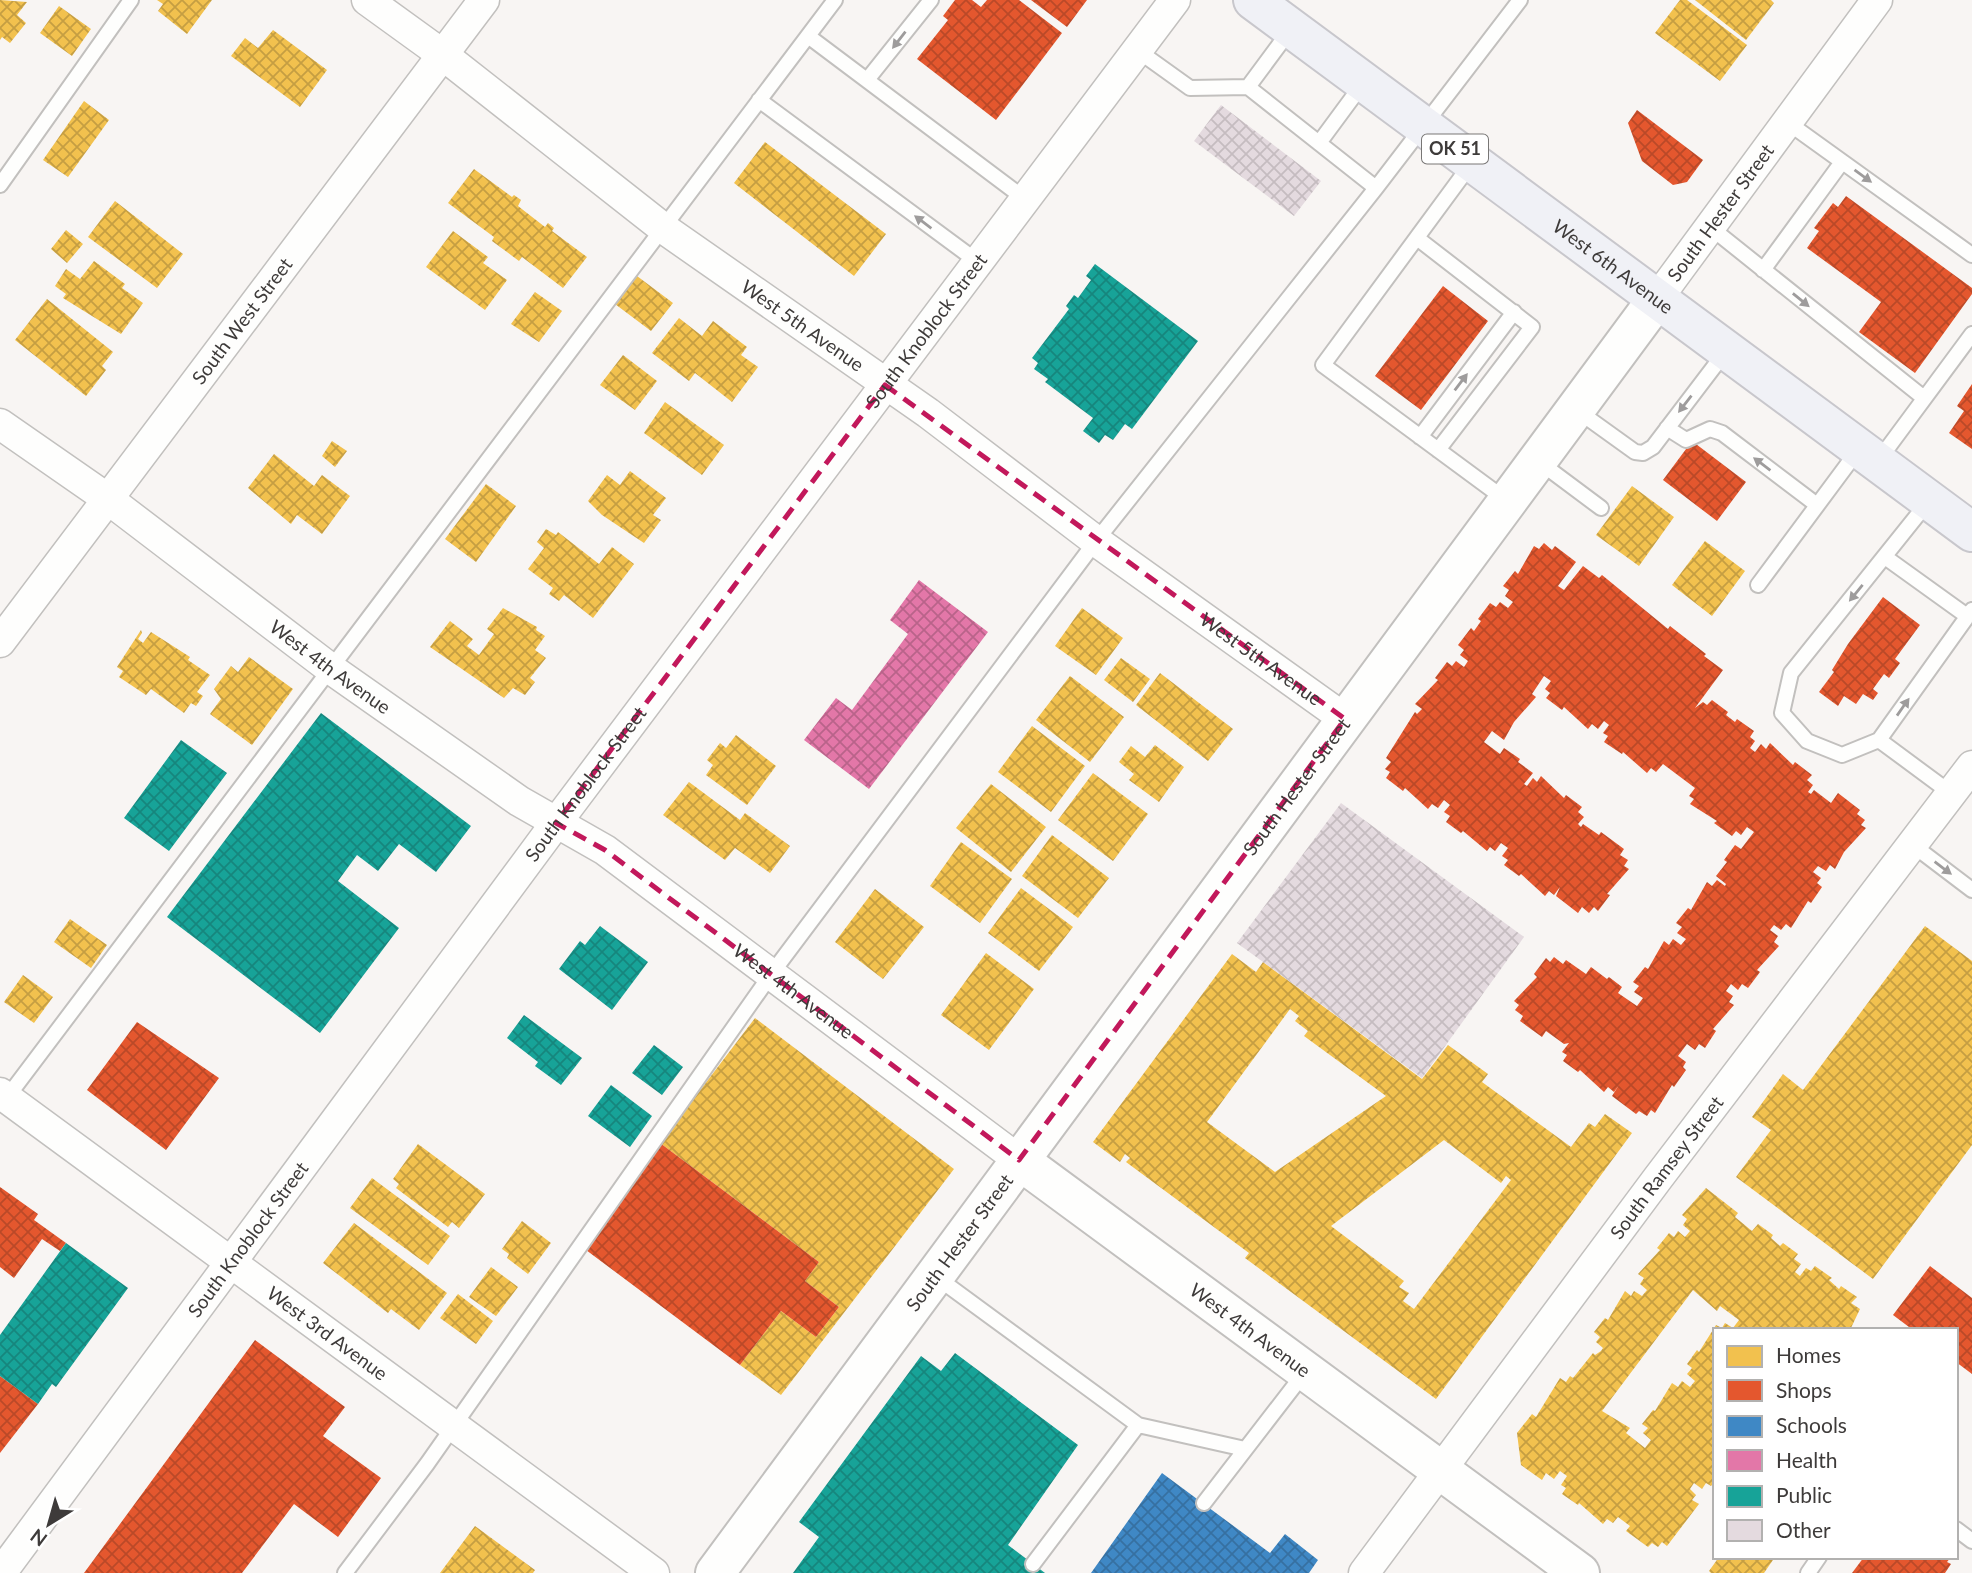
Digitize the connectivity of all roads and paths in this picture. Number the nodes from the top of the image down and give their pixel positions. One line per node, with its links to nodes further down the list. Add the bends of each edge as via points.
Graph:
1 (131, 0): 23 (lane)
2 (367, 0): 13 (street, West 5th Avenue)
3 (484, 0): 13 (street, South West Street)
4 (835, 0): 11 (lane)
5 (930, 0): 14 (lane, one-way to 14)
6 (1175, 0): 12 (street, South Knoblock Street)
7 (1253, 0): 10 (highway, West 6th Avenue / OK 51)
8 (1520, 0): 19 (lane)
9 (1877, 0): 18 (street, South Hester Street)
10 (1292, 28): 15 (highway, West 6th Avenue / OK 51); 16 (lane)
11 (808, 36): 14 (lane); 17 (lane)
12 (1137, 50): 16 (lane, via 1190,88); 25 (street, South Knoblock Street)
13 (443, 55): 27 (street, West 5th Avenue); 45 (street, South West Street)
14 (867, 80): 25 (lane)
15 (1364, 82): 19 (highway, West 6th Avenue / OK 51); 20 (lane)
16 (1248, 87): 20 (lane)
17 (759, 100): 27 (lane); 30 (lane, one-way to 17)
18 (1787, 122): 22 (lane); 26 (street, South Hester Street)
19 (1424, 126): 21 (highway, West 6th Avenue / OK 51); 24 (lane)
20 (1319, 143): 24 (lane)
21 (1473, 162): 28 (lane); 32 (highway, West 6th Avenue / OK 51)
22 (1842, 162): 29 (lane, one-way to 29); 31 (lane)
23 (0, 185)
24 (1376, 188): 51 (lane)
25 (1025, 199): 30 (street, South Knoblock Street)
26 (1710, 227): 31 (lane); 32 (street, South Hester Street)
27 (663, 228): 36 (street, West 5th Avenue); 56 (lane)
28 (1417, 238): 33 (lane); 41 (lane, via 1323,365)
29 (1972, 256)
30 (978, 262): 36 (street, South Knoblock Street)
31 (1763, 270): 37 (lane, one-way to 37)
32 (1657, 299): 35 (highway, West 6th Avenue / OK 51); 38 (street, South Hester Street)
33 (1514, 312): 41 (lane, one-way to 33); 42 (lane, via 1532,327)
34 (1972, 334): 37 (lane)
35 (1727, 350): 40 (lane, one-way to 40); 43 (highway, West 6th Avenue / OK 51)
36 (885, 386): 51 (street, West 5th Avenue, via 928,413); 61 (street, South Knoblock Street)
37 (1924, 398): 43 (lane)
38 (1575, 409): 40 (lane, via 1635,452 1653,447); 44 (street, South Hester Street)
39 (0, 424): 45 (street, West 4th Avenue)
40 (1667, 428): 48 (lane, one-way to 40, via 1722,433 1710,429 1686,440)
41 (1420, 437): 42 (lane)
42 (1438, 450): 47 (lane)
43 (1868, 455): 46 (highway, West 6th Avenue / OK 51); 48 (lane)
44 (1537, 460): 47 (street, South Hester Street); 49 (lane)
45 (108, 499): 55 (street, South West Street); 56 (street, West 4th Avenue)
46 (1929, 500): 50 (highway, West 6th Avenue / OK 51); 52 (lane)
47 (1507, 501): 57 (street, South Hester Street)
48 (1816, 505): 53 (lane)
49 (1601, 508)
50 (1972, 532)
51 (1096, 541): 57 (street, West 5th Avenue); 64 (lane)
52 (1885, 557): 54 (lane); 58 (lane, one-way to 58, via 1791,673 1782,713 1807,741 1842,755)
53 (1758, 586)
54 (1970, 613): 58 (lane, one-way to 54)
55 (0, 642)
56 (331, 669): 61 (street, West 4th Avenue); 65 (lane)
57 (1345, 719): 66 (street, South Hester Street)
58 (1879, 740): 60 (lane)
59 (1972, 766): 60 (street, South Ramsey Street)
60 (1952, 794): 62 (street, South Ramsey Street)
61 (556, 823): 64 (street, West 4th Avenue, via 605,850); 67 (street, South Knoblock Street)
62 (1914, 846): 63 (lane, one-way to 63); 73 (street, South Ramsey Street, via 1658,1178)
63 (1972, 890)
64 (772, 973): 66 (street, West 4th Avenue); 70 (lane)
65 (2, 1100): 67 (street, West 3rd Avenue)
66 (1018, 1160): 68 (street, South Hester Street); 69 (street, West 4th Avenue)
67 (232, 1262): 70 (street, West 3rd Avenue); 76 (street, South Knoblock Street)
68 (933, 1275): 71 (lane); 79 (street, South Hester Street)
69 (1306, 1371): 72 (lane); 73 (street, West 4th Avenue)
70 (454, 1424): 77 (lane); 78 (street, West 3rd Avenue)
71 (1138, 1425): 72 (lane); 75 (lane)
72 (1245, 1449): 74 (lane)
73 (1442, 1469): 80 (street, South Ramsey Street); 81 (street, West 4th Avenue)
74 (1204, 1503)
75 (1033, 1564)
76 (1, 1573)
77 (345, 1573)
78 (654, 1573)
79 (715, 1573)
80 (1364, 1573)
81 (1580, 1573)

